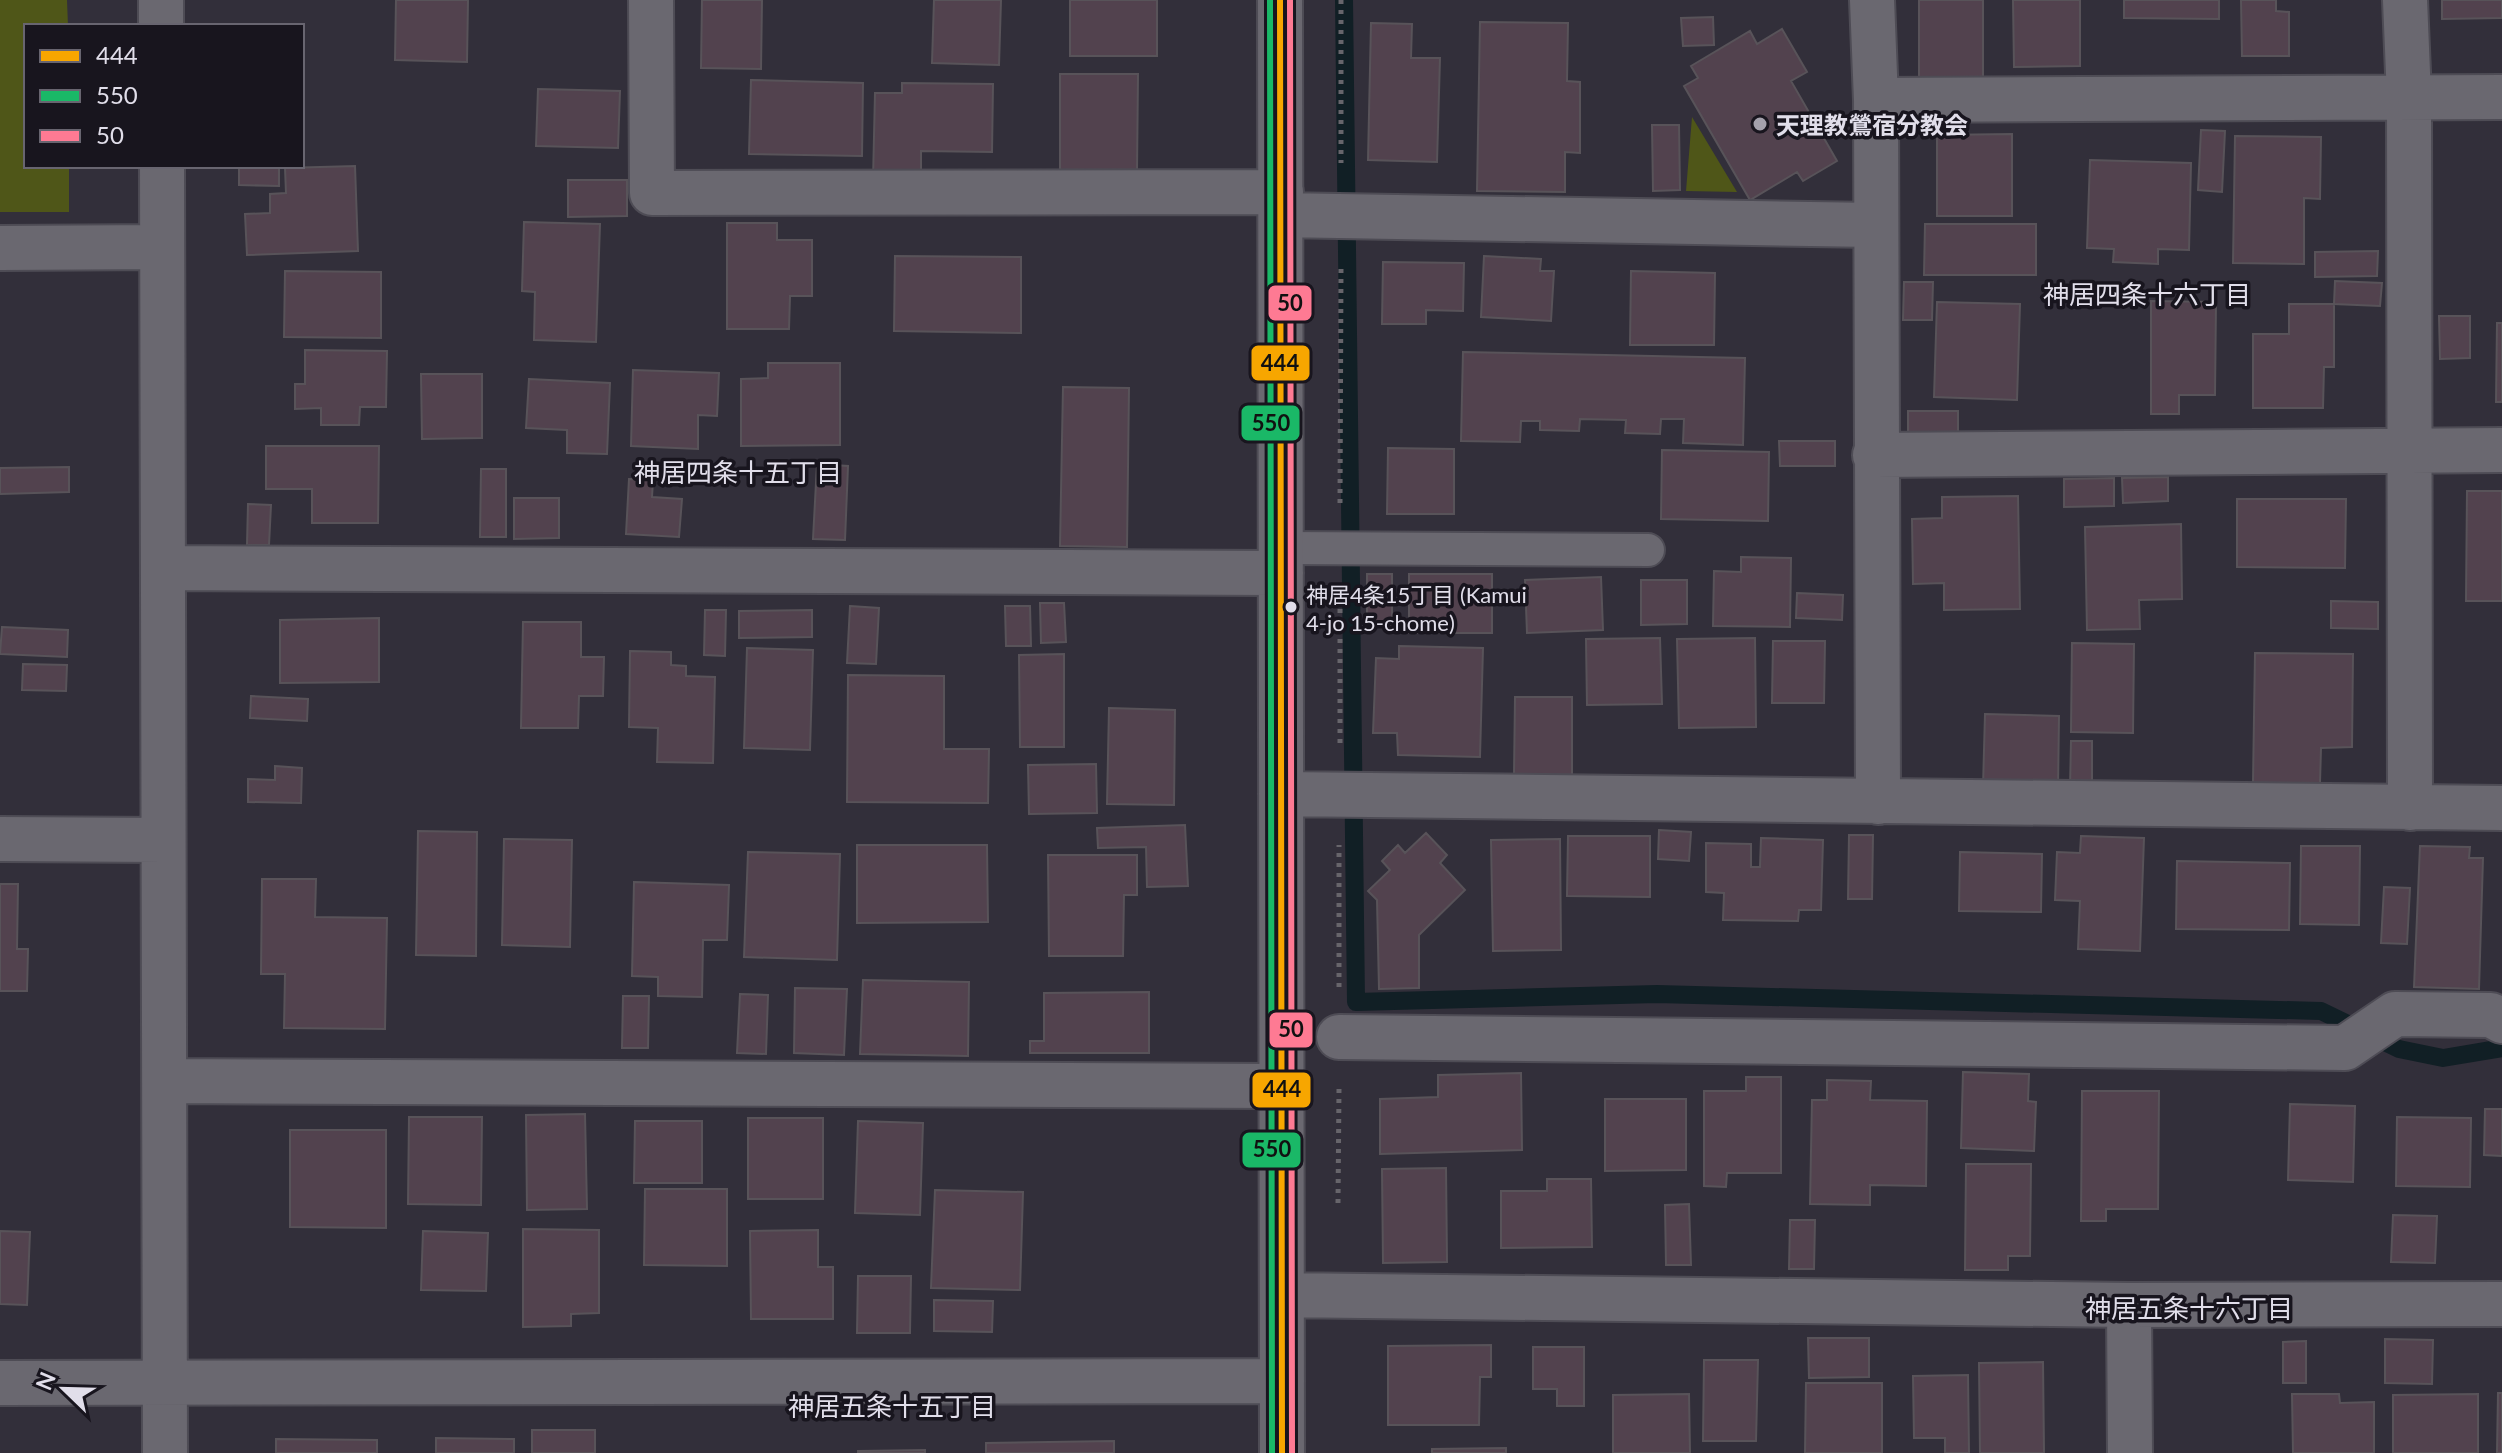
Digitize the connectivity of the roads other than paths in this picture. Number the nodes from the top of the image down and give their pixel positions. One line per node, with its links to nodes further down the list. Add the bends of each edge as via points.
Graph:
1 (161, 0): 6 (street)
2 (651, 0): 11 (street, via 652,193)
3 (1280, 0): 11 (street)
4 (1872, 0): 9 (street)
5 (2405, 0): 7 (street)
6 (161, 24)
7 (2409, 97): 8 (street); 9 (street); 15 (street)
8 (2502, 97)
9 (1876, 100): 12 (street)
10 (162, 168): 13 (street)
11 (1281, 203): 12 (street, via 1341,213); 19 (street)
12 (1874, 225): 17 (street)
13 (162, 247): 14 (street); 20 (street)
14 (0, 248)
15 (2410, 449): 16 (street); 17 (street); 23 (street)
16 (2502, 450)
17 (1875, 455): 22 (street)
18 (1648, 550): 19 (lane, via 1340,547)
19 (1281, 561): 20 (street); 21 (street)
20 (163, 568): 26 (street)
21 (1281, 794): 22 (street); 30 (street)
22 (1878, 802): 23 (street)
23 (2410, 808): 24 (street)
24 (2502, 808)
25 (0, 839): 26 (street)
26 (163, 840): 29 (street)
27 (2502, 1021): 28 (street, via 2491,1015 2395,1014 2345,1048)
28 (1339, 1037)
29 (165, 1081): 30 (street); 35 (street)
30 (1281, 1086): 31 (street)
31 (1282, 1295): 33 (street); 34 (street)
32 (2502, 1304): 33 (street)
33 (2129, 1305): 39 (street)
34 (1282, 1381): 35 (street); 38 (street)
35 (165, 1382): 36 (street); 37 (street)
36 (0, 1383)
37 (165, 1453)
38 (1282, 1453)
39 (2130, 1453)

